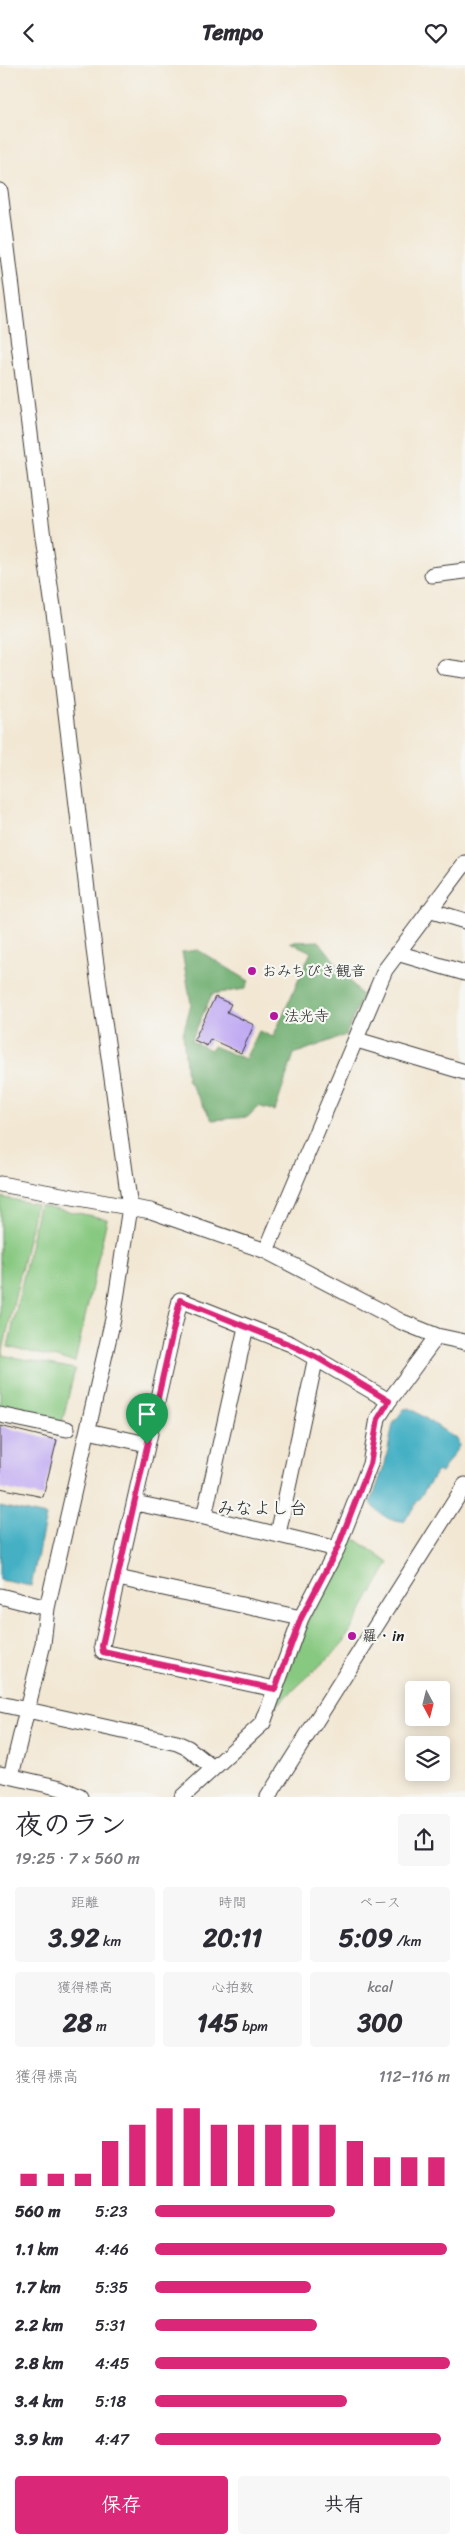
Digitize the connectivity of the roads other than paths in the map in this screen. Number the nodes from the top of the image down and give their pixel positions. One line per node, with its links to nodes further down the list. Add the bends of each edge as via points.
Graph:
1 (0, 191): 14 (street, via 95,957)
2 (465, 571): 3 (street)
3 (432, 575)
4 (444, 667): 5 (street)
5 (465, 670)
6 (465, 863): 7 (street)
7 (429, 910): 8 (street); 9 (street)
8 (465, 921)
9 (397, 953): 10 (street); 11 (street, via 385,970)
10 (465, 973)
11 (357, 1040): 12 (street); 15 (street)
12 (465, 1071)
13 (0, 1184): 14 (street)
14 (130, 1207): 15 (street, via 151,1211); 23 (street, via 113,1319)
15 (266, 1251): 17 (street, via 402,1322)
16 (246, 1327): 19 (street); 24 (street, via 180,1300); 27 (street)
17 (437, 1336): 18 (street); 20 (street)
18 (465, 1342)
19 (316, 1357): 20 (street); 28 (street)
20 (389, 1401): 29 (street, via 378,1419 370,1464)
21 (0, 1415): 22 (street)
22 (67, 1429)
23 (88, 1431): 24 (street); 32 (street)
24 (147, 1444): 26 (street)
25 (465, 1485): 41 (street)
26 (135, 1503): 27 (street); 30 (street)
27 (204, 1517): 28 (street)
28 (278, 1534): 29 (street)
29 (337, 1549): 33 (street)
30 (118, 1578): 33 (street); 34 (street, via 103,1652)
31 (0, 1597): 32 (street)
32 (47, 1608): 36 (street, via 43,1644)
33 (301, 1618): 34 (street)
34 (275, 1689): 37 (street, via 263,1723)
35 (0, 1704): 36 (street)
36 (27, 1710): 37 (street, via 177,1743); 38 (street)
37 (213, 1768): 40 (street)
38 (6, 1775): 39 (street, via 61,1788)
39 (80, 1797)
40 (182, 1797)
41 (268, 1797)

